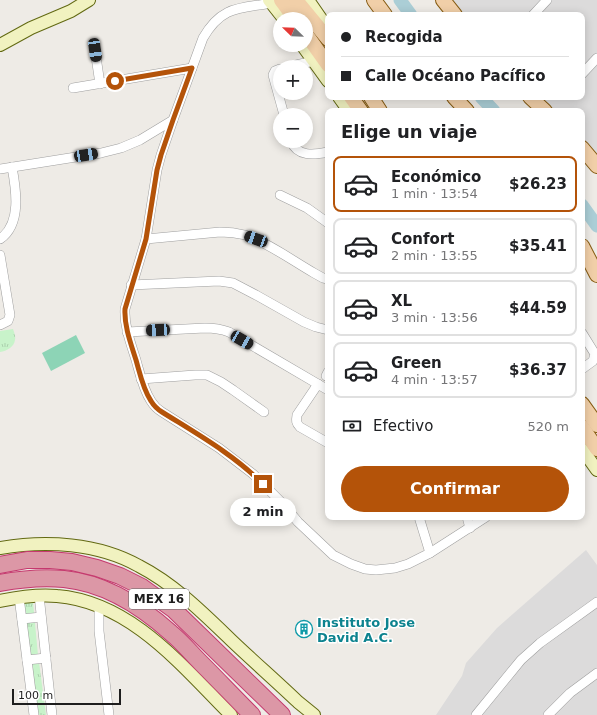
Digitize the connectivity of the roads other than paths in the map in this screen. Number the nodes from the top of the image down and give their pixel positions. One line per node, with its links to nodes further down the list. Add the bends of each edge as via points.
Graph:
1 (89, 0): 16 (main road)
2 (296, 0): 14 (main road)
3 (308, 0): 13 (main road)
4 (374, 0): 10 (main road)
5 (443, 0): 11 (main road)
6 (547, 0): 12 (street)
7 (278, 1): 8 (main road); 9 (main road); 22 (street, via 235,9 215,20 203,38)
8 (282, 12)
9 (288, 12)
10 (383, 12)
11 (453, 12)
12 (536, 12)
13 (325, 25)
14 (325, 35)
15 (313, 44): 21 (main road)
16 (0, 45)
17 (95, 50): 25 (street)
18 (307, 52): 20 (main road)
19 (597, 58): 23 (street)
20 (314, 61): 24 (main road)
21 (325, 61)
22 (192, 68): 25 (street); 31 (street)
23 (585, 71)
24 (325, 77)
25 (100, 84): 26 (street)
26 (73, 88)
27 (457, 100): 29 (main road)
28 (533, 100): 30 (main road)
29 (464, 108)
30 (542, 108)
31 (173, 120): 36 (street, via 121,148); 41 (street, via 157,170)
32 (294, 148): 34 (street, via 307,154)
33 (585, 152): 35 (main road)
34 (325, 153)
35 (597, 166)
36 (12, 167): 37 (street); 40 (street, via 15,216 11,227)
37 (0, 169)
38 (280, 195): 39 (street, via 307,208)
39 (325, 221)
40 (0, 239)
41 (146, 239): 46 (street, via 220,232 244,235); 47 (street)
42 (585, 252): 45 (main road)
43 (0, 255): 44 (street)
44 (1, 272): 48 (street, via 10,315)
45 (597, 275)
46 (325, 278)
47 (131, 285): 49 (street, via 228,281 304,322); 50 (street, via 124,316)
48 (4, 323)
49 (325, 329)
50 (127, 332): 53 (street); 54 (street, via 222,329)
51 (585, 338): 52 (street, via 595,354 593,361)
52 (585, 367)
53 (141, 379): 57 (street, via 207,375); 68 (street, via 154,406 219,448 253,474 333,555 365,569 376,570 395,568)
54 (318, 384): 55 (street); 60 (street, via 296,420 297,424)
55 (325, 388)
56 (585, 408): 58 (main road)
57 (264, 412)
58 (597, 425)
59 (585, 436): 61 (main road)
60 (325, 441)
61 (589, 447): 62 (main road)
62 (597, 470)
63 (420, 520): 68 (street)
64 (468, 520): 66 (street)
65 (482, 520): 66 (street)
66 (470, 528): 68 (street)
67 (0, 548): 87 (main road, via 60,544 114,555 140,566 186,598)
68 (430, 554)
69 (0, 565): 86 (highway, MEX 16, via 27,560 72,562 120,576 142,587 174,610)
70 (0, 583): 85 (highway, MEX 16, via 22,579 64,579 90,584 126,600 172,633)
71 (39, 595): 72 (main road); 75 (main road, via 84,600); 76 (street)
72 (19, 597): 73 (main road); 77 (street)
73 (0, 601)
74 (597, 602): 88 (street, via 521,660)
75 (99, 606): 83 (street, via 99,631); 84 (main road, via 135,625 169,652)
76 (41, 617): 77 (street); 78 (street)
77 (22, 619): 79 (street)
78 (46, 658): 79 (street); 82 (street)
79 (27, 660): 81 (street)
80 (597, 673): 89 (street, via 570,693)
81 (34, 715)
82 (52, 715)
83 (109, 715)
84 (231, 715)
85 (252, 715)
86 (282, 715)
87 (314, 715)
88 (476, 715)
89 (548, 715)

